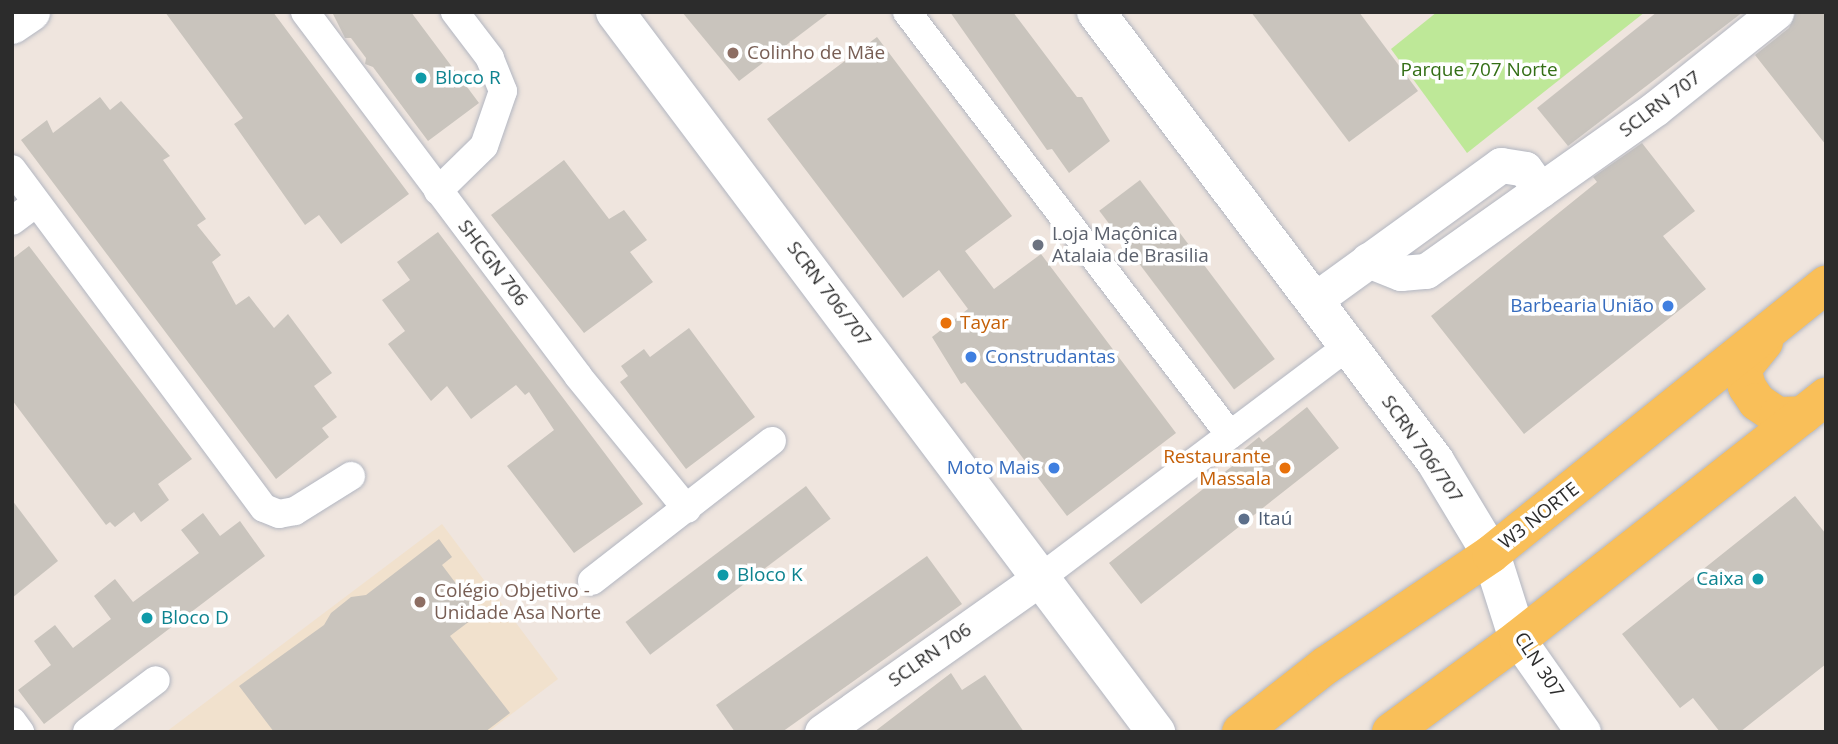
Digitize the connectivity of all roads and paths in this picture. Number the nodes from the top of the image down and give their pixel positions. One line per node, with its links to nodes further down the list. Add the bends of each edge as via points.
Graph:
1 (31, 12): 8 (main road)
2 (305, 12): 10 (street, SHCGN 706)
3 (455, 12): 10 (street, via 490,58 502,90 484,146)
4 (615, 12): 22 (main road, SCRN 706/707)
5 (907, 12): 17 (street)
6 (1096, 12): 14 (main road, SCRN 706/707)
7 (1776, 12): 14 (street, SCLRN 707, via 1656,108 1540,190 1525,169 1501,164)
8 (12, 25)
9 (12, 169): 11 (street)
10 (438, 191): 20 (street, SHCGN 706, via 635,449)
11 (36, 203): 12 (street); 19 (street, via 264,508 279,513 295,511)
12 (12, 221)
13 (1816, 293): 16 (main road, via 1742,369 1757,402 1777,416); 21 (main road, W3 NORTE)
14 (1313, 301): 15 (main road, SCRN 706/707)
15 (1348, 346): 17 (street); 21 (main road, SCRN 706/707, via 1435,461)
16 (1814, 406): 24 (main road)
17 (1230, 435): 22 (street)
18 (772, 441): 20 (street)
19 (351, 476)
20 (687, 509): 23 (street)
21 (1491, 554): 24 (main road, CLN 307); 31 (main road, W3 NORTE, via 1325,666)
22 (1039, 579): 29 (street, SCLRN 706); 30 (main road, SCRN 706/707)
23 (592, 581)
24 (1518, 639): 32 (main road); 33 (street, CLN 307)
25 (156, 680): 28 (street)
26 (12, 721): 27 (street)
27 (20, 732)
28 (87, 732)
29 (822, 732)
30 (1156, 732)
31 (1241, 732)
32 (1391, 732)
33 (1583, 732)

